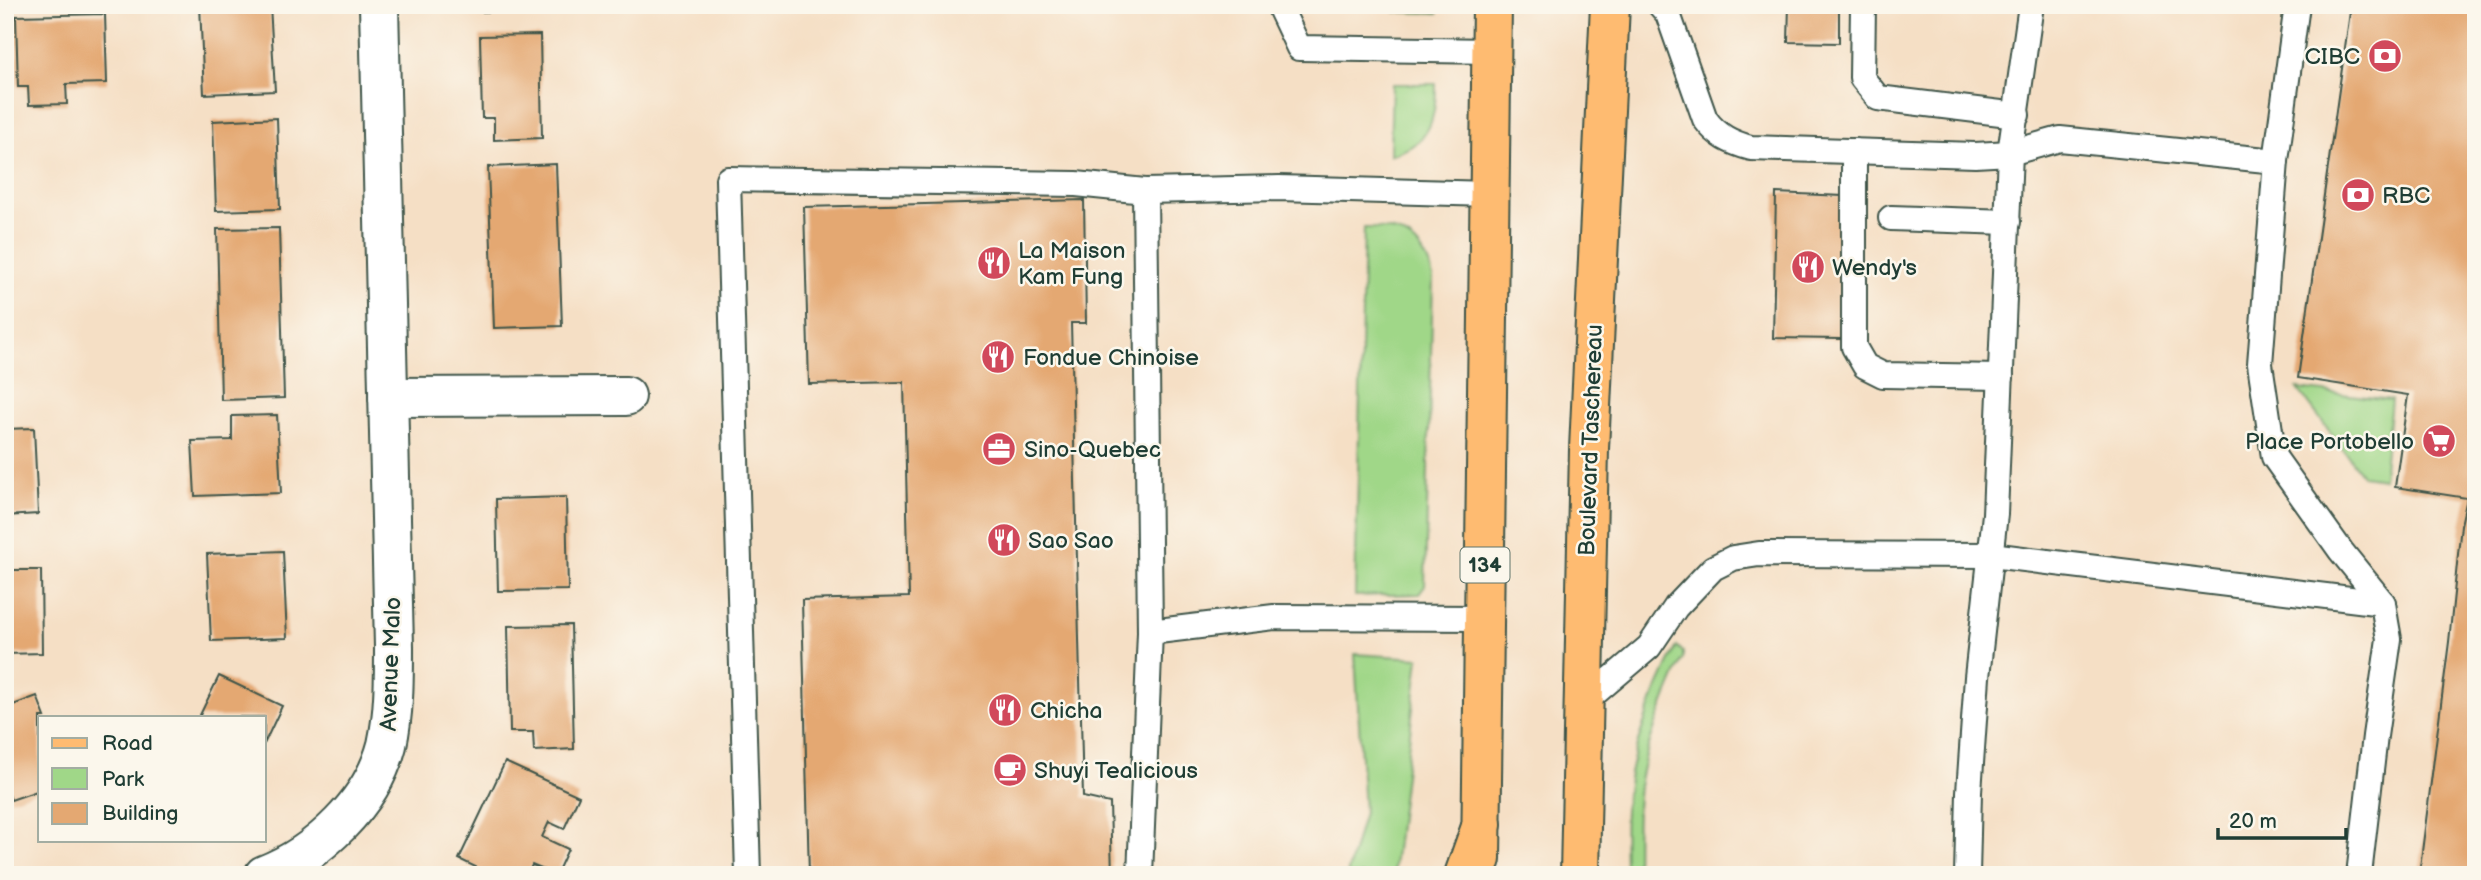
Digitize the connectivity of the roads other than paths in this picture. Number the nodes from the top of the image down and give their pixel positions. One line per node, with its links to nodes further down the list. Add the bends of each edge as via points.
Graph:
1 (379, 5): 20 (street, Avenue Malo)
2 (1281, 5): 9 (lane, via 1299,48)
3 (1492, 5): 9 (main road, 134)
4 (1610, 5): 25 (main road, Boulevard Taschereau, via 1589,449)
5 (1660, 5): 11 (lane, via 1668,14 1700,108 1717,133 1751,148)
6 (1863, 5): 10 (lane, via 1862,78 1878,97)
7 (2031, 5): 10 (lane)
8 (2297, 5): 13 (lane)
9 (1492, 51): 15 (main road, 134)
10 (2017, 115): 12 (lane)
11 (1854, 151): 12 (lane); 18 (lane, via 1854,347 1865,366 1883,375)
12 (2010, 153): 13 (lane, via 2060,139); 17 (lane)
13 (2276, 161): 22 (lane, via 2260,364 2274,457)
14 (1145, 191): 15 (lane, via 1279,187); 24 (lane); 28 (lane, via 1076,184 729,179)
15 (1489, 194): 23 (main road, 134)
16 (1891, 218): 17 (lane)
17 (2008, 222): 18 (lane)
18 (2001, 377): 21 (lane)
19 (626, 396): 20 (street)
20 (388, 397): 27 (street, Avenue Malo, via 394,660 386,748 359,802 336,828 284,867)
21 (1991, 555): 22 (lane); 25 (lane, via 1784,552 1733,558 1700,579 1649,647); 33 (lane, via 1976,690)
22 (2383, 603): 34 (lane, via 2389,639)
23 (1484, 618): 24 (lane, via 1274,617); 26 (main road, 134)
24 (1150, 632): 29 (lane)
25 (1583, 703): 32 (main road, Boulevard Taschereau)
26 (1482, 824): 30 (main road); 31 (main road, 134)
27 (264, 875)
28 (748, 875)
29 (1140, 875)
30 (1464, 875)
31 (1480, 875)
32 (1580, 875)
33 (1967, 875)
34 (2359, 875)

